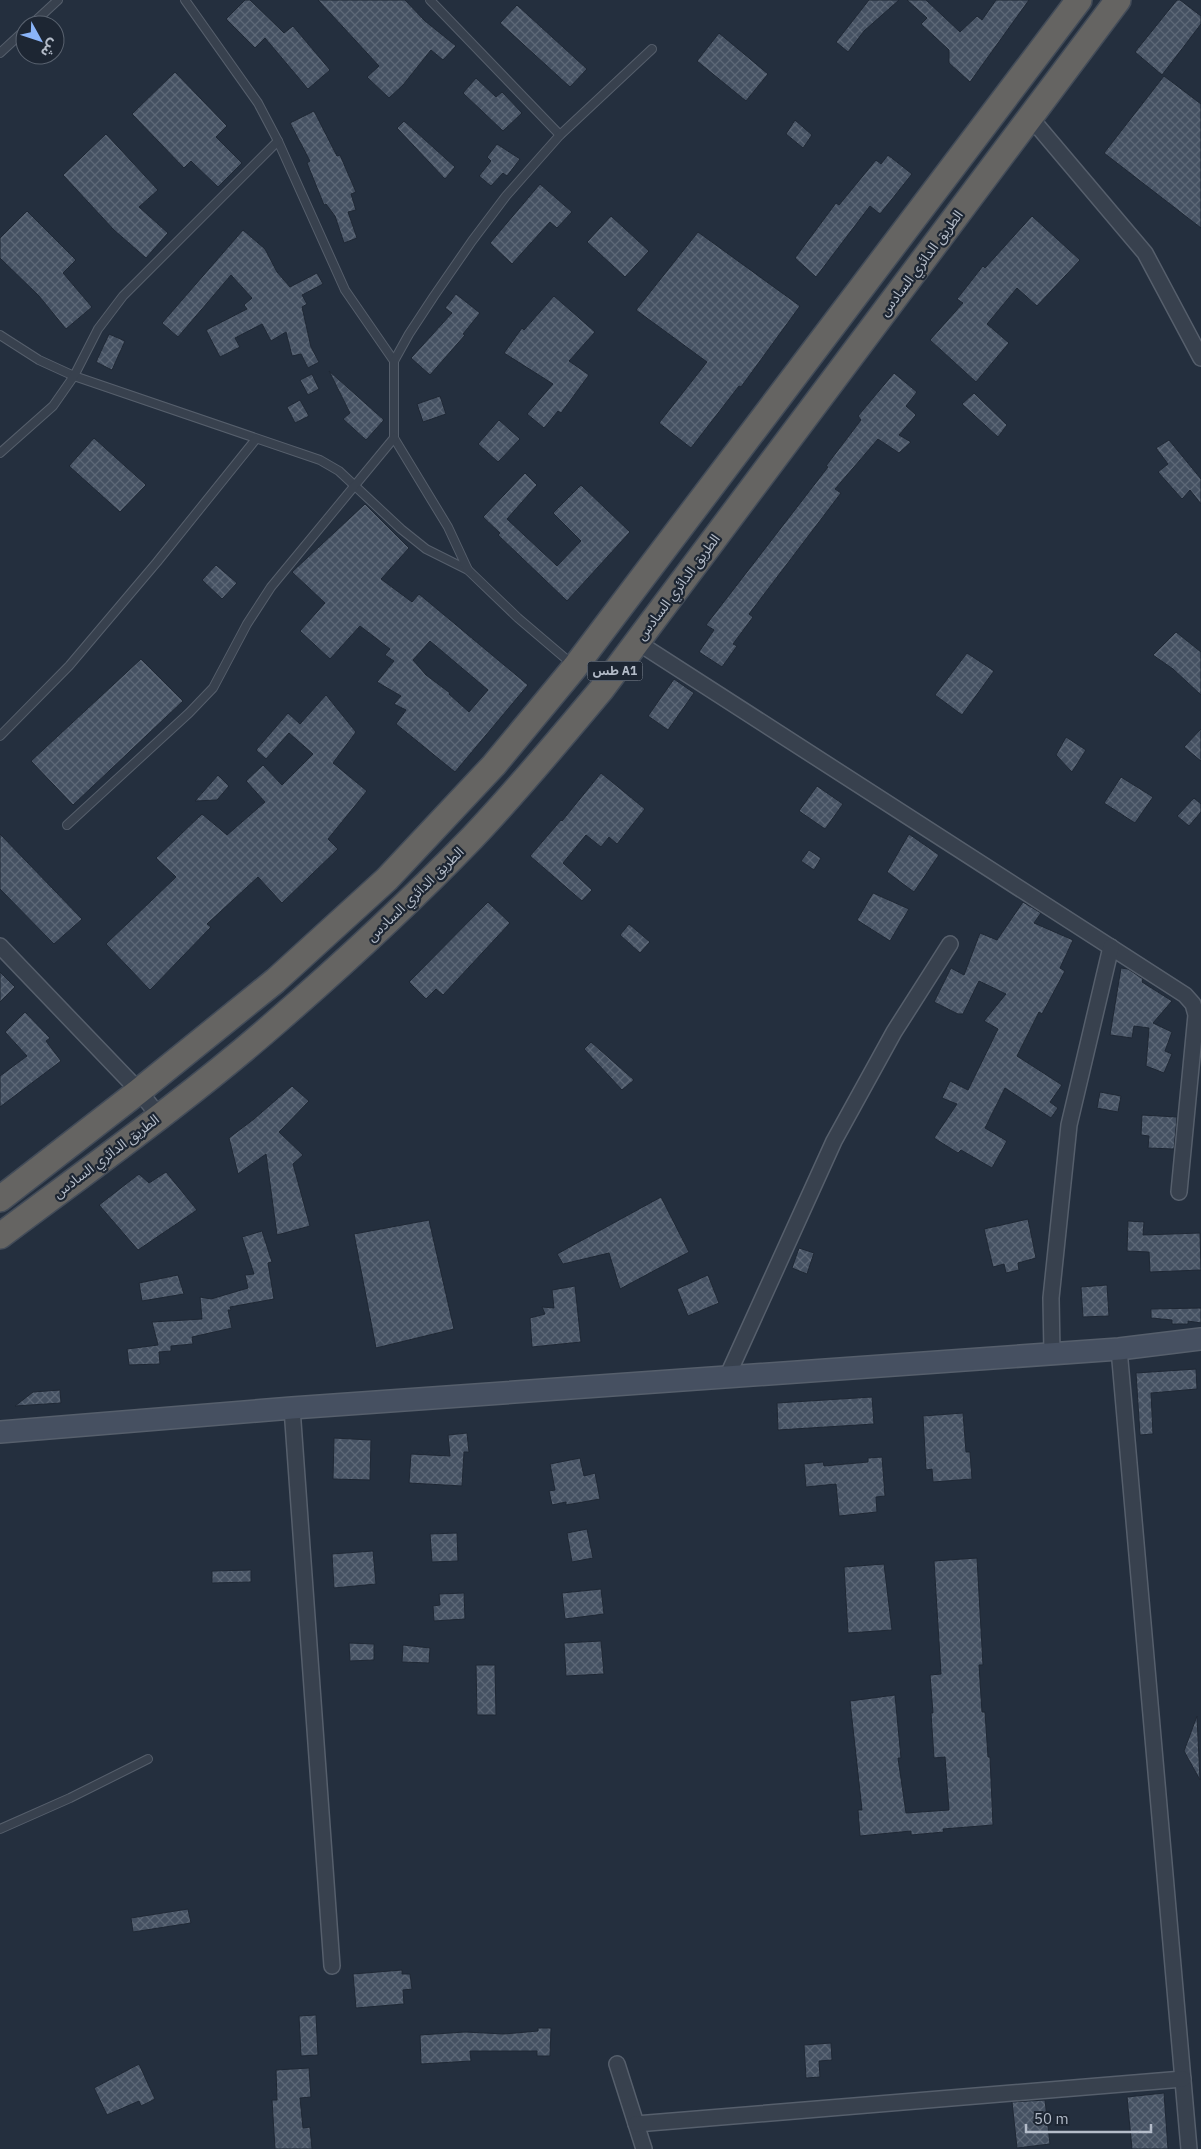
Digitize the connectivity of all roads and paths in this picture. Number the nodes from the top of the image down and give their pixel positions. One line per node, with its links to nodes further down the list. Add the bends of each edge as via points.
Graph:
1 (58, 0): 6 (lane)
2 (185, 0): 12 (lane, via 253,94)
3 (430, 0): 11 (lane)
4 (1079, 0): 23 (highway, طس A1)
5 (1118, 0): 10 (highway, الطريق الدائري السادس / طس A1)
6 (42, 15)
7 (15, 39): 9 (lane)
8 (652, 49): 11 (lane)
9 (0, 53)
10 (1030, 117): 14 (street, via 1145,254); 22 (highway, الطريق الدائري السادس / طس A1)
11 (560, 135): 15 (lane, via 472,240)
12 (278, 141): 15 (lane, via 345,290); 16 (lane, via 123,296 98,329)
13 (0, 335): 16 (lane, via 39,360)
14 (1201, 358)
15 (394, 361): 18 (lane)
16 (74, 376): 17 (lane); 19 (lane, via 53,406)
17 (256, 438): 20 (lane, via 320,460); 25 (lane, via 69,666)
18 (394, 438): 20 (lane); 21 (lane, via 448,527)
19 (0, 453)
20 (354, 485): 21 (lane, via 426,549); 26 (lane, via 271,586 213,688 189,714)
21 (468, 570): 23 (lane)
22 (637, 642): 24 (highway, الطريق الدائري السادس / طس A1); 31 (street)
23 (575, 667): 24 (highway); 27 (highway, طس A1, via 494,765 387,879)
24 (601, 690): 28 (highway, الطريق الدائري السادس / طس A1, via 472,838)
25 (0, 736)
26 (67, 825)
27 (354, 909): 28 (highway); 32 (highway, طس A1, via 275,981)
28 (376, 933): 33 (highway, الطريق الدائري السادس / طس A1, via 274,1024)
29 (950, 944): 40 (street, via 894,1032 834,1141)
30 (0, 946): 32 (street)
31 (1111, 948): 34 (street, via 1185,995 1193,1004 1196,1015); 39 (street, via 1069,1125 1051,1298)
32 (139, 1090): 33 (street); 35 (highway, طس A1)
33 (159, 1116): 36 (highway, الطريق الدائري السادس / طس A1)
34 (1179, 1192)
35 (0, 1199)
36 (0, 1236)
37 (1201, 1339): 38 (main road)
38 (1119, 1349): 39 (main road); 47 (street)
39 (1052, 1353): 40 (main road)
40 (728, 1377): 41 (main road)
41 (292, 1408): 42 (main road); 45 (street)
42 (0, 1432)
43 (148, 1759): 44 (lane)
44 (0, 1829)
45 (332, 1966)
46 (617, 2064): 48 (street)
47 (1183, 2079): 48 (street); 50 (street)
48 (636, 2124): 49 (street)
49 (644, 2149)
50 (1189, 2149)

